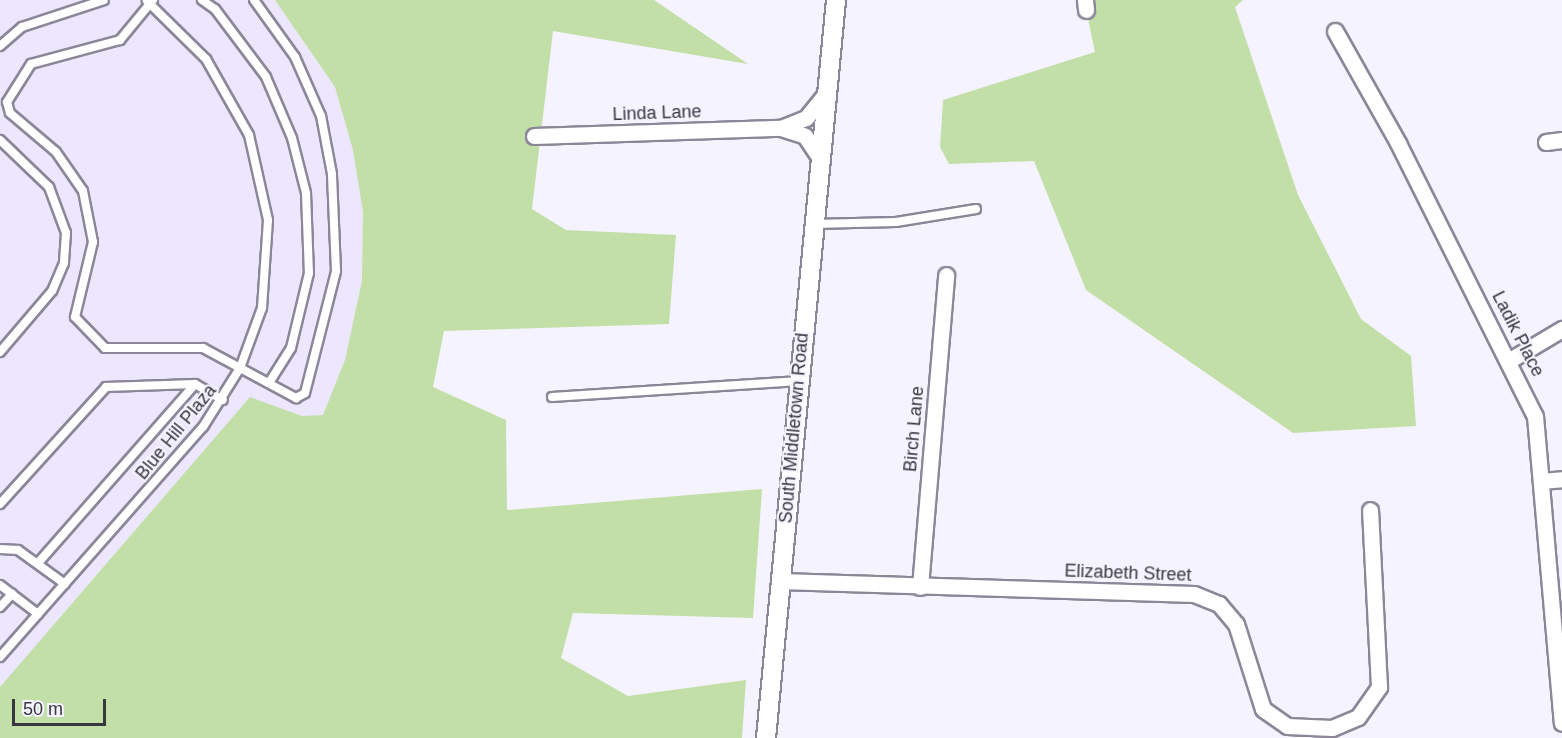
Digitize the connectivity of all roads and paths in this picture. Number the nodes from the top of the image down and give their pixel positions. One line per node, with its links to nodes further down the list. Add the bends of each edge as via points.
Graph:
1 (104, 0): 7 (lane, via 75,13 33,22)
2 (202, 0): 23 (lane, via 215,9 266,77 306,193 309,273 291,348)
3 (254, 0): 23 (lane, via 295,57 321,117 332,174 336,271 305,393 296,398)
4 (836, 0): 8 (street, South Middletown Road)
5 (150, 1): 21 (lane, Blue Hill Plaza, via 219,77 249,135 261,176 268,266 256,328); 21 (lane, via 120,40 31,64 7,102 10,113 56,152 83,191 93,242 89,274 74,309 82,329 105,348 203,348)
6 (1335, 31): 20 (street, Ladik Place)
7 (0, 46)
8 (824, 96): 9 (street, Linda Lane, via 806,118); 14 (street, South Middletown Road)
9 (781, 128): 10 (street, Linda Lane); 14 (street, Linda Lane, via 805,136)
10 (534, 136)
11 (0, 140): 19 (lane, via 49,187 66,233 64,264 52,291)
12 (1562, 140): 13 (street)
13 (1546, 142)
14 (819, 157): 16 (street, South Middletown Road)
15 (976, 209): 16 (lane, via 896,222)
16 (813, 224): 22 (street, South Middletown Road)
17 (946, 275): 36 (street, Birch Lane)
18 (1562, 329): 20 (street)
19 (0, 352)
20 (1510, 360): 28 (street, Ladik Place, via 1534,417)
21 (240, 368): 23 (lane); 26 (lane, Blue Hill Plaza)
22 (799, 381): 25 (lane); 33 (street, South Middletown Road)
23 (269, 383)
24 (195, 384): 26 (lane); 29 (lane, via 106,387); 32 (lane)
25 (552, 397)
26 (223, 400): 35 (lane, Blue Hill Plaza)
27 (1562, 479): 28 (street)
28 (1541, 481): 41 (street, Ladik Place)
29 (0, 504)
30 (1370, 510): 36 (street, Elizabeth Street, via 1379,687 1359,717 1332,728 1287,726 1263,709 1236,624 1207,598 1179,592)
31 (0, 549): 32 (lane, via 18,550)
32 (38, 563): 35 (lane)
33 (780, 580): 36 (street, Elizabeth Street); 42 (street, South Middletown Road)
34 (0, 585): 37 (lane)
35 (65, 585): 39 (lane, Blue Hill Plaza)
36 (920, 587)
37 (12, 594): 38 (lane); 39 (lane)
38 (0, 607)
39 (38, 614): 40 (lane, Blue Hill Plaza)
40 (0, 657)
41 (1562, 723)
42 (766, 738)

